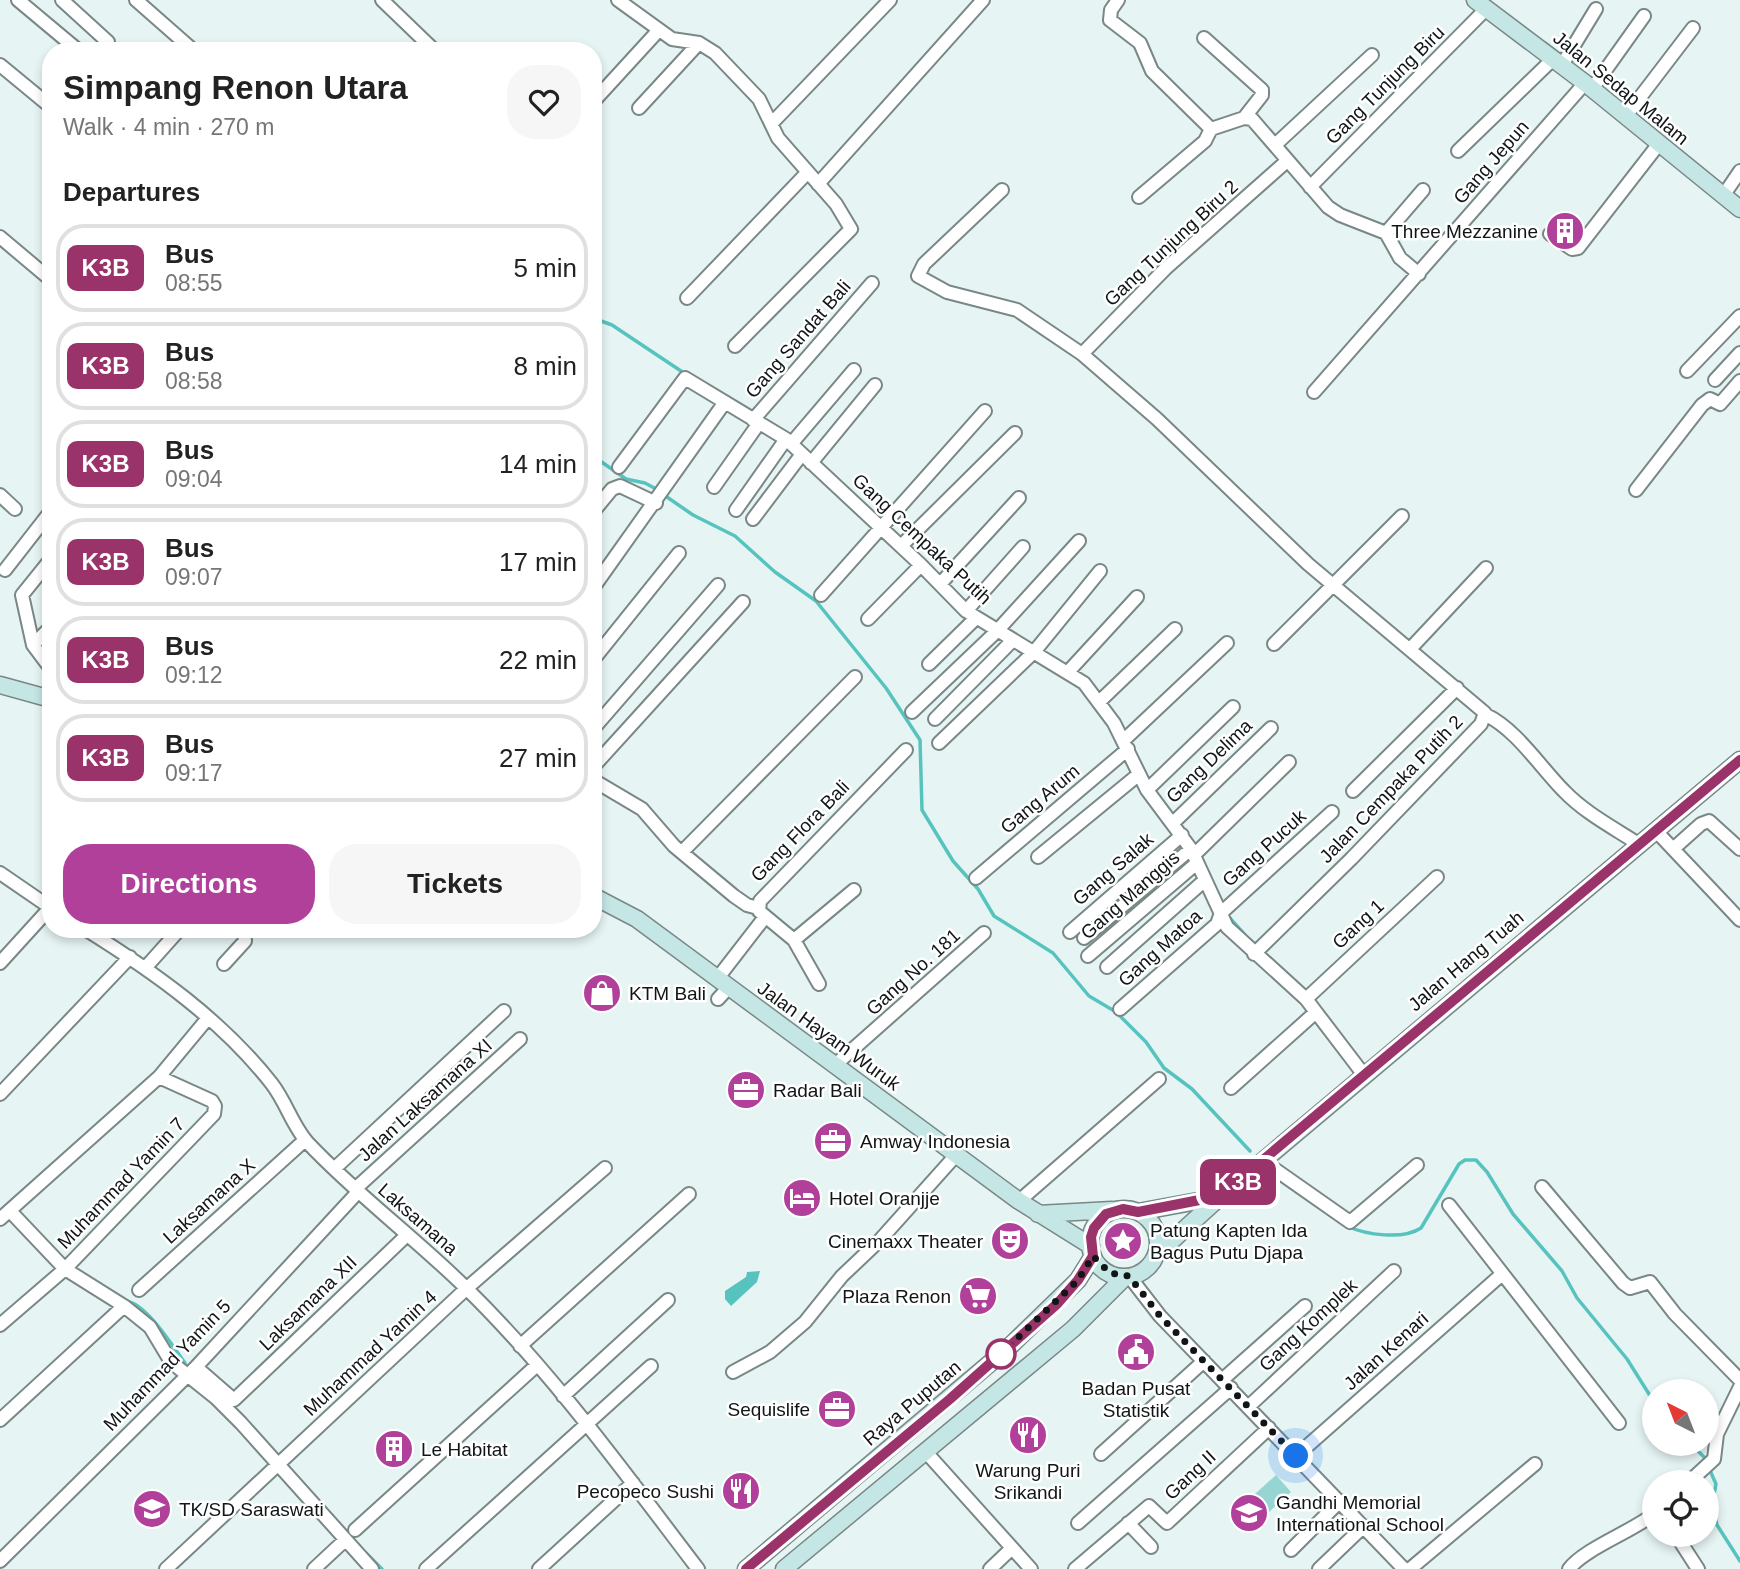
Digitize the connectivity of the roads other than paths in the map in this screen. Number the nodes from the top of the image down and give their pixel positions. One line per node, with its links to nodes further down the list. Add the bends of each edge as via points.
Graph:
1 (18, 0): 15 (street)
2 (62, 0): 16 (street)
3 (136, 0): 17 (street)
4 (382, 0): 18 (street)
5 (618, 0): 13 (street)
6 (890, 0): 29 (street)
7 (983, 0): 37 (street)
8 (1118, 0): 30 (street, via 1110,20 1140,43 1152,71)
9 (1480, 4): 21 (main road, Jalan Sedap Malam); 38 (street, Gang Tunjung Biru)
10 (1596, 9): 21 (street, Gang Jepun)
11 (1644, 16): 23 (street, Gang Jepun)
12 (1693, 28): 27 (street)
13 (658, 31): 19 (street, via 672,39); 24 (street)
14 (1204, 38): 28 (street, via 1262,89 1262,96)
15 (68, 42)
16 (108, 42)
17 (184, 42)
18 (426, 42)
19 (699, 43): 26 (street); 29 (street, via 750,89)
20 (1372, 54): 31 (street)
21 (1561, 60): 23 (main road, Jalan Sedap Malam); 33 (street, Gang Jepun)
22 (0, 65): 25 (street)
23 (1592, 84): 27 (main road, Jalan Sedap Malam); 48 (street, Gang Jepun)
24 (602, 92)
25 (42, 100)
26 (639, 108)
27 (1629, 112): 32 (main road, Jalan Sedap Malam)
28 (1244, 118): 30 (street); 31 (street, via 1252,119)
29 (771, 124): 36 (street)
30 (1211, 129): 42 (street, via 1205,141)
31 (1275, 145): 34 (street)
32 (1658, 145): 41 (main road, Jalan Sedap Malam); 45 (street, via 1578,248 1572,249)
33 (1458, 151)
34 (1287, 161): 38 (street); 54 (street, Gang Tunjung Biru 2, via 1167,268)
35 (1740, 171): 41 (street)
36 (806, 174): 37 (street); 50 (street)
37 (818, 184): 52 (street, via 852,229)
38 (1310, 187): 44 (street, via 1340,215)
39 (1002, 190): 54 (street, Jalan Cempaka Putih 2, via 924,264 918,276 947,292 1017,310)
40 (1423, 190): 44 (street)
41 (1726, 192): 43 (main road, Jalan Sedap Malam)
42 (1139, 197)
43 (1740, 209)
44 (1386, 233): 48 (street, via 1400,258)
45 (1550, 234)
46 (0, 237): 47 (street)
47 (42, 272)
48 (1419, 274): 60 (street, Gang Jepun)
49 (872, 283): 63 (street, Gang Sandat Bali)
50 (687, 298)
51 (1740, 316): 56 (street)
52 (735, 346)
53 (1740, 353): 57 (street)
54 (1082, 354): 90 (street, Jalan Cempaka Putih 2)
55 (853, 370): 65 (street)
56 (1687, 372)
57 (1715, 380)
58 (1740, 381): 69 (street, via 1720,404 1710,399 1702,405)
59 (875, 385): 66 (street)
60 (1314, 392)
61 (725, 402): 63 (street, Gang Cempaka Putih); 67 (street, Gang Cempaka Putih, via 685,378); 71 (street)
62 (985, 411): 79 (street)
63 (756, 422): 65 (street, Gang Cempaka Putih); 68 (street, Gang Sandat Bali)
64 (1015, 433): 81 (street)
65 (788, 441): 66 (street, Gang Cempaka Putih); 75 (street)
66 (807, 458): 77 (street); 79 (street, Gang Cempaka Putih)
67 (619, 467)
68 (714, 487)
69 (1636, 490)
70 (0, 495): 74 (street)
71 (660, 496): 73 (street, via 620,486); 89 (street)
72 (1019, 498): 91 (street)
73 (602, 501)
74 (15, 509)
75 (736, 510)
76 (1402, 516): 90 (street, via 1342,578)
77 (753, 520)
78 (42, 523): 86 (street)
79 (882, 529): 81 (street, Gang Cempaka Putih); 93 (street)
80 (1079, 541): 99 (street)
81 (901, 546): 84 (street, Gang Cempaka Putih)
82 (1023, 547): 96 (street)
83 (679, 553): 106 (street)
84 (921, 565): 91 (street, Gang Cempaka Putih); 97 (street)
85 (1486, 568): 105 (street)
86 (5, 570)
87 (42, 570): 104 (street, via 22,595)
88 (1100, 571): 107 (street)
89 (602, 576)
90 (1332, 582): 103 (street); 105 (street, Jalan Cempaka Putih 2)
91 (941, 583): 96 (street, Gang Cempaka Putih)
92 (718, 585): 119 (street)
93 (821, 594)
94 (1137, 597): 110 (street)
95 (743, 602): 125 (street)
96 (971, 614): 99 (street, Gang Cempaka Putih); 109 (street)
97 (868, 619)
98 (1175, 629): 115 (street)
99 (997, 631): 101 (street, Gang Cempaka Putih); 117 (street)
100 (42, 636): 104 (street)
101 (1012, 641): 107 (street, Gang Cempaka Putih); 120 (street)
102 (1227, 643): 123 (street, Gang Arum)
103 (1274, 644)
104 (33, 645): 108 (street)
105 (1411, 648): 113 (street, Jalan Cempaka Putih 2)
106 (602, 649)
107 (1034, 652): 110 (street, Gang Cempaka Putih); 122 (street)
108 (42, 657)
109 (929, 664)
110 (1068, 672): 115 (street, Gang Cempaka Putih)
111 (855, 677): 139 (street)
112 (0, 685): 114 (main road)
113 (1457, 688): 118 (street, Jalan Cempaka Putih 2); 131 (street)
114 (42, 697)
115 (1100, 701): 123 (street, Gang Cempaka Putih)
116 (1233, 708): 130 (street)
117 (912, 712)
118 (1486, 715): 136 (street, via 1532,753 1564,792); 160 (street, Jalan Cempaka Putih 2)
119 (602, 719)
120 (935, 719)
121 (1271, 728): 133 (street, Gang Delima)
122 (939, 743)
123 (1126, 745): 128 (street, Gang Cempaka Putih); 144 (street, Gang Arum)
124 (906, 750): 149 (street, Gang Flora Bali, via 762,897)
125 (602, 757)
126 (1740, 760): 134 (main road, Jalan Hang Tuah)
127 (1289, 762): 140 (street)
128 (1138, 775): 130 (street, Gang Cempaka Putih); 141 (street)
129 (602, 785): 139 (street, via 642,809)
130 (1147, 790): 133 (street, Gang Cempaka Putih)
131 (1353, 791)
132 (1332, 812): 150 (street, Gang Pucuk)
133 (1173, 823): 135 (street, Gang Cempaka Putih)
134 (1656, 831): 136 (main road, Jalan Hang Tuah); 137 (street)
135 (1182, 835): 140 (street, Gang Cempaka Putih); 153 (street, Gang Salak)
136 (1640, 845): 176 (main road, Jalan Hang Tuah)
137 (1673, 849): 138 (street, via 1709,821); 152 (street)
138 (1740, 849)
139 (682, 852): 149 (street, via 734,896)
140 (1194, 855): 145 (street, Gang Cempaka Putih); 158 (street); 161 (street, Gang Manggis)
141 (1038, 857)
142 (0, 873): 148 (street)
143 (1437, 877): 169 (street, Gang 1)
144 (976, 878)
145 (1205, 880): 150 (street, Gang Cempaka Putih); 166 (street)
146 (854, 890): 159 (street)
147 (602, 901): 168 (main road, Jalan Hayam Wuruk, via 636,919)
148 (42, 902)
149 (762, 912): 159 (street); 168 (street, Gang Flora Bali)
150 (1222, 913): 160 (street, Gang Cempaka Putih, via 1235,937); 170 (street, Gang Matoa, via 1217,924)
151 (42, 917): 163 (street)
152 (1740, 920)
153 (1070, 932)
154 (984, 933): 175 (street, Gang No. 181)
155 (99, 938): 162 (street, Laksamana)
156 (172, 938): 165 (street)
157 (245, 938): 164 (street)
158 (1084, 938)
159 (794, 940): 167 (street)
160 (1254, 954): 169 (street, Gang Cempaka Putih)
161 (1088, 956)
162 (130, 957): 165 (street, Laksamana); 180 (street)
163 (0, 963)
164 (224, 964)
165 (146, 967): 173 (street, Laksamana)
166 (1107, 967)
167 (819, 984)
168 (721, 989): 175 (main road, Jalan Hayam Wuruk)
169 (1306, 999): 172 (street, Gang Cempaka Putih)
170 (1120, 1009)
171 (504, 1012): 185 (street)
172 (1317, 1012): 176 (street, Gang Cempaka Putih); 179 (street)
173 (208, 1018): 177 (street); 181 (street, Laksamana, via 273,1085)
174 (520, 1039): 188 (street, Jalan Laksamana XI)
175 (835, 1065): 182 (main road, Jalan Hayam Wuruk)
176 (1364, 1075): 183 (main road, Jalan Hang Tuah)
177 (159, 1077): 196 (street); 200 (street, Muhammad Yamin 7, via 212,1101 214,1114)
178 (1159, 1079): 191 (street)
179 (1231, 1088)
180 (0, 1094)
181 (305, 1140): 185 (street, Laksamana); 205 (street, Laksamana X)
182 (957, 1154): 191 (main road, Jalan Hayam Wuruk); 215 (street, via 805,1322 770,1352)
183 (1263, 1161): 184 (street, via 1350,1222); 190 (main road, Jalan Hang Tuah)
184 (1417, 1165)
185 (334, 1168): 188 (street, Laksamana)
186 (604, 1168): 204 (street, Muhammad Yamin 4)
187 (1542, 1187): 216 (street, via 1623,1283 1630,1288 1650,1282)
188 (357, 1190): 197 (street, Laksamana); 214 (street, Muhammad Yamin 5)
189 (689, 1194): 210 (street)
190 (1220, 1196): 194 (main road, Jalan Hang Tuah); 199 (main road, Jalan Hang Tuah)
191 (1019, 1202): 195 (main road, Jalan Hayam Wuruk)
192 (1449, 1205): 203 (street)
193 (1115, 1210): 194 (main road); 195 (main road); 198 (main road, via 1094,1228)
194 (1138, 1212): 199 (main road, via 1154,1225)
195 (1038, 1214): 198 (main road, Jalan Hayam Wuruk)
196 (5, 1215): 200 (street)
197 (408, 1235): 204 (street, Laksamana); 214 (street, Laksamana XII, via 234,1400)
198 (1092, 1251): 202 (main road, via 1103,1269); 250 (main road, Raya Puputan, via 1078,1280 1008,1348)
199 (1156, 1255): 202 (main road, via 1147,1268)
200 (65, 1269): 207 (street); 209 (street, Muhammad Yamin 7)
201 (1394, 1271): 220 (street, Gang Komplek)
202 (1131, 1275): 211 (street, via 1141,1294); 225 (main road)
203 (1501, 1275): 222 (street); 227 (street, Jalan Kenari)
204 (467, 1288): 210 (street, Laksamana); 229 (street, Muhammad Yamin 4)
205 (139, 1290)
206 (668, 1300): 219 (street)
207 (124, 1306): 214 (street, via 150,1327 166,1355); 221 (street)
208 (1305, 1306): 217 (street)
209 (0, 1325)
210 (520, 1346): 212 (street, Laksamana)
211 (1204, 1361): 217 (street); 226 (street)
212 (537, 1364): 219 (street, Laksamana); 237 (street)
213 (651, 1366): 223 (street)
214 (191, 1372): 229 (street); 243 (street, Muhammad Yamin 5)
215 (733, 1372)
216 (1740, 1380)
217 (1227, 1384): 220 (street); 233 (street)
218 (1740, 1387): 230 (street)
219 (563, 1396): 223 (street, Laksamana)
220 (1248, 1407): 224 (street)
221 (0, 1420)
222 (1619, 1423)
223 (588, 1424): 231 (street, Laksamana); 247 (street)
224 (1269, 1428): 227 (street); 234 (street, Gang II, via 1167,1523 1149,1506)
225 (925, 1451): 240 (street); 251 (main road)
226 (1101, 1454)
227 (1296, 1456): 232 (street)
228 (1535, 1464): 257 (street)
229 (278, 1466): 238 (street); 244 (street, Muhammad Yamin 4)
230 (1705, 1470)
231 (633, 1483): 248 (street); 249 (street, Laksamana)
232 (1340, 1501): 236 (street); 242 (street)
233 (1078, 1523)
234 (1128, 1523): 241 (street); 254 (street, Gang II)
235 (1642, 1523): 258 (street)
236 (1364, 1526): 255 (street); 256 (street)
237 (355, 1530)
238 (344, 1541): 245 (street); 246 (street)
239 (1684, 1547): 259 (street)
240 (1012, 1548): 252 (street); 253 (street)
241 (1151, 1548)
242 (1291, 1550)
243 (0, 1561)
244 (166, 1569)
245 (314, 1569)
246 (372, 1569)
247 (426, 1569)
248 (539, 1569)
249 (698, 1569)
250 (746, 1569)
251 (784, 1569)
252 (990, 1569)
253 (1031, 1569)
254 (1075, 1569)
255 (1319, 1569)
256 (1404, 1569)
257 (1410, 1569)
258 (1569, 1569)
259 (1698, 1569)

